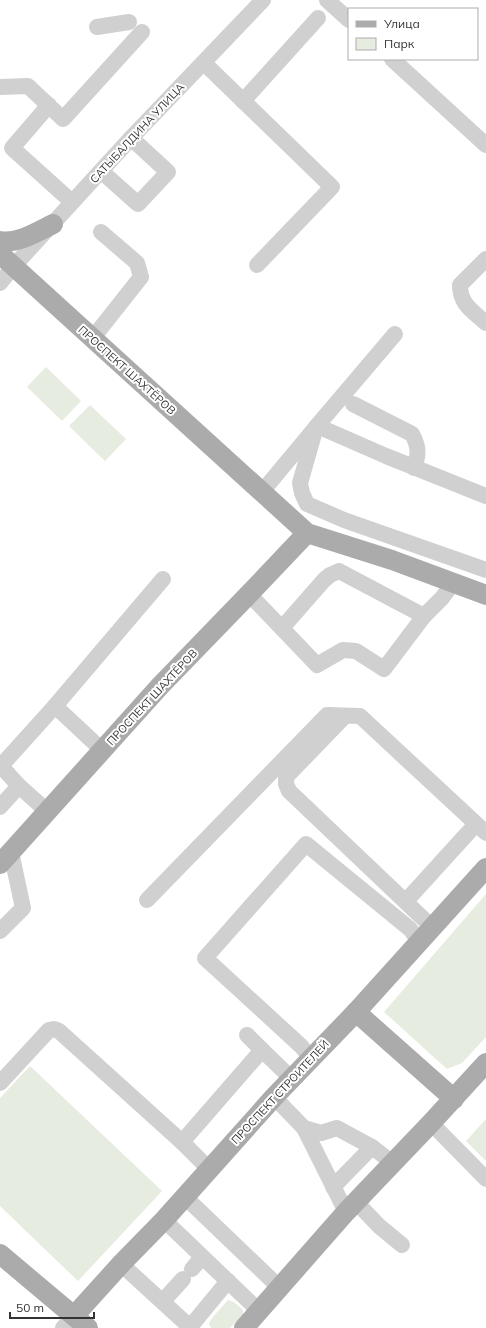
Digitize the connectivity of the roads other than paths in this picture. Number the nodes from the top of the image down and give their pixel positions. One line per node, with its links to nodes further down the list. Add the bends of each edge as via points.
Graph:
1 (263, 0): 9 (street, САТЫБАЛДИНА УЛИЦА)
2 (326, 0): 4 (street)
3 (318, 18): 11 (street)
4 (348, 19)
5 (129, 22): 6 (street)
6 (97, 27)
7 (142, 32): 12 (street, via 63,119)
8 (393, 60): 14 (street)
9 (204, 62): 11 (street); 13 (street, САТЫБАЛДИНА УЛИЦА)
10 (0, 87): 12 (street, via 28,86)
11 (243, 101): 23 (street, via 332,188)
12 (49, 105): 15 (street)
13 (131, 138): 16 (street, САТЫБАЛДИНА УЛИЦА); 16 (street, via 168,172 138,204)
14 (486, 144)
15 (6, 148): 17 (street)
16 (101, 171): 17 (street, САТЫБАЛДИНА УЛИЦА)
17 (72, 202): 18 (street, САТЫБАЛДИНА УЛИЦА)
18 (53, 224): 20 (main road, via 35,234 18,239); 22 (street, САТЫБАЛДИНА УЛИЦА)
19 (101, 232): 27 (street, via 138,263 141,277)
20 (0, 240)
21 (486, 260): 25 (street, via 460,285 460,294 465,305)
22 (7, 261): 24 (street, САТЫБАЛДИНА УЛИЦА); 27 (main road, ПРОСПЕКТ ШАХТЁРОВ)
23 (257, 265)
24 (0, 283)
25 (486, 323)
26 (395, 334): 29 (street)
27 (92, 339): 31 (main road, ПРОСПЕКТ ШАХТЁРОВ)
28 (353, 404): 30 (street, via 412,434 417,442 418,455)
29 (316, 428): 30 (street, via 322,428); 31 (street); 34 (street, via 300,483 306,504 344,520)
30 (414, 468): 32 (street)
31 (261, 493): 33 (main road, ПРОСПЕКТ ШАХТЁРОВ)
32 (486, 496)
33 (307, 533): 36 (main road, ПРОСПЕКТ ШАХТЁРОВ, via 392,560); 37 (main road, ПРОСПЕКТ ШАХТЁРОВ)
34 (479, 567): 36 (street)
35 (163, 579): 41 (street, via 105,637)
36 (458, 585): 38 (main road, ПРОСПЕКТ ШАХТЁРОВ); 39 (street)
37 (249, 594): 40 (street); 43 (main road, ПРОСПЕКТ ШАХТЁРОВ)
38 (486, 595)
39 (424, 616): 40 (street, via 339,571 324,580); 40 (street, via 384,669 356,651 343,650 317,665)
40 (282, 628)
41 (55, 706): 43 (street); 44 (street)
42 (345, 716): 48 (street, via 360,716); 51 (street, via 327,716); 52 (street, via 286,777 286,784 289,791)
43 (102, 750): 47 (main road, ПРОСПЕКТ ШАХТЁРОВ)
44 (0, 766): 45 (street)
45 (19, 786): 46 (street); 47 (street)
46 (0, 807)
47 (47, 811): 49 (main road, ПРОСПЕКТ ШАХТЁРОВ)
48 (481, 829): 52 (street)
49 (6, 858): 54 (street, via 23,908)
50 (486, 868): 53 (main road, ПРОСПЕКТ СТРОИТЕЛЕЙ)
51 (147, 900)
52 (406, 901): 53 (street)
53 (432, 926): 55 (main road, ПРОСПЕКТ СТРОИТЕЛЕЙ)
54 (0, 931)
55 (419, 941): 56 (main road, ПРОСПЕКТ СТРОИТЕЛЕЙ); 59 (street, via 410,930 306,844 206,958)
56 (356, 1012): 59 (main road, ПРОСПЕКТ СТРОИТЕЛЕЙ); 65 (main road)
57 (247, 1035): 58 (street)
58 (262, 1050): 62 (street); 68 (street)
59 (311, 1058): 62 (main road, ПРОСПЕКТ СТРОИТЕЛЕЙ)
60 (486, 1063): 65 (main road)
61 (8, 1067): 63 (street); 68 (street, via 49,1030 59,1031)
62 (292, 1079): 64 (main road, ПРОСПЕКТ СТРОИТЕЛЕЙ)
63 (0, 1083)
64 (274, 1097): 67 (street); 71 (main road, ПРОСПЕКТ СТРОИТЕЛЕЙ)
65 (454, 1099): 66 (main road)
66 (431, 1123): 70 (main road); 72 (street)
67 (304, 1128): 69 (street, via 322,1133 337,1128); 73 (street)
68 (182, 1142): 71 (street)
69 (372, 1147): 70 (street); 73 (street)
70 (393, 1163): 75 (main road)
71 (209, 1169): 74 (main road, ПРОСПЕКТ СТРОИТЕЛЕЙ)
72 (486, 1178)
73 (334, 1187): 75 (street)
74 (185, 1196): 76 (main road, ПРОСПЕКТ СТРОИТЕЛЕЙ); 82 (street)
75 (351, 1207): 77 (street); 82 (main road)
76 (164, 1220): 79 (main road, ПРОСПЕКТ СТРОИТЕЛЕЙ); 80 (street)
77 (402, 1245)
78 (0, 1254): 85 (main road)
79 (121, 1264): 83 (street); 85 (main road, ПРОСПЕКТ СТРОИТЕЛЕЙ)
80 (193, 1268): 81 (street); 83 (street)
81 (228, 1281): 84 (street); 86 (street)
82 (280, 1288): 84 (main road)
83 (163, 1302): 86 (street)
84 (259, 1311): 87 (main road)
85 (75, 1324)
86 (191, 1328)
87 (244, 1328)

